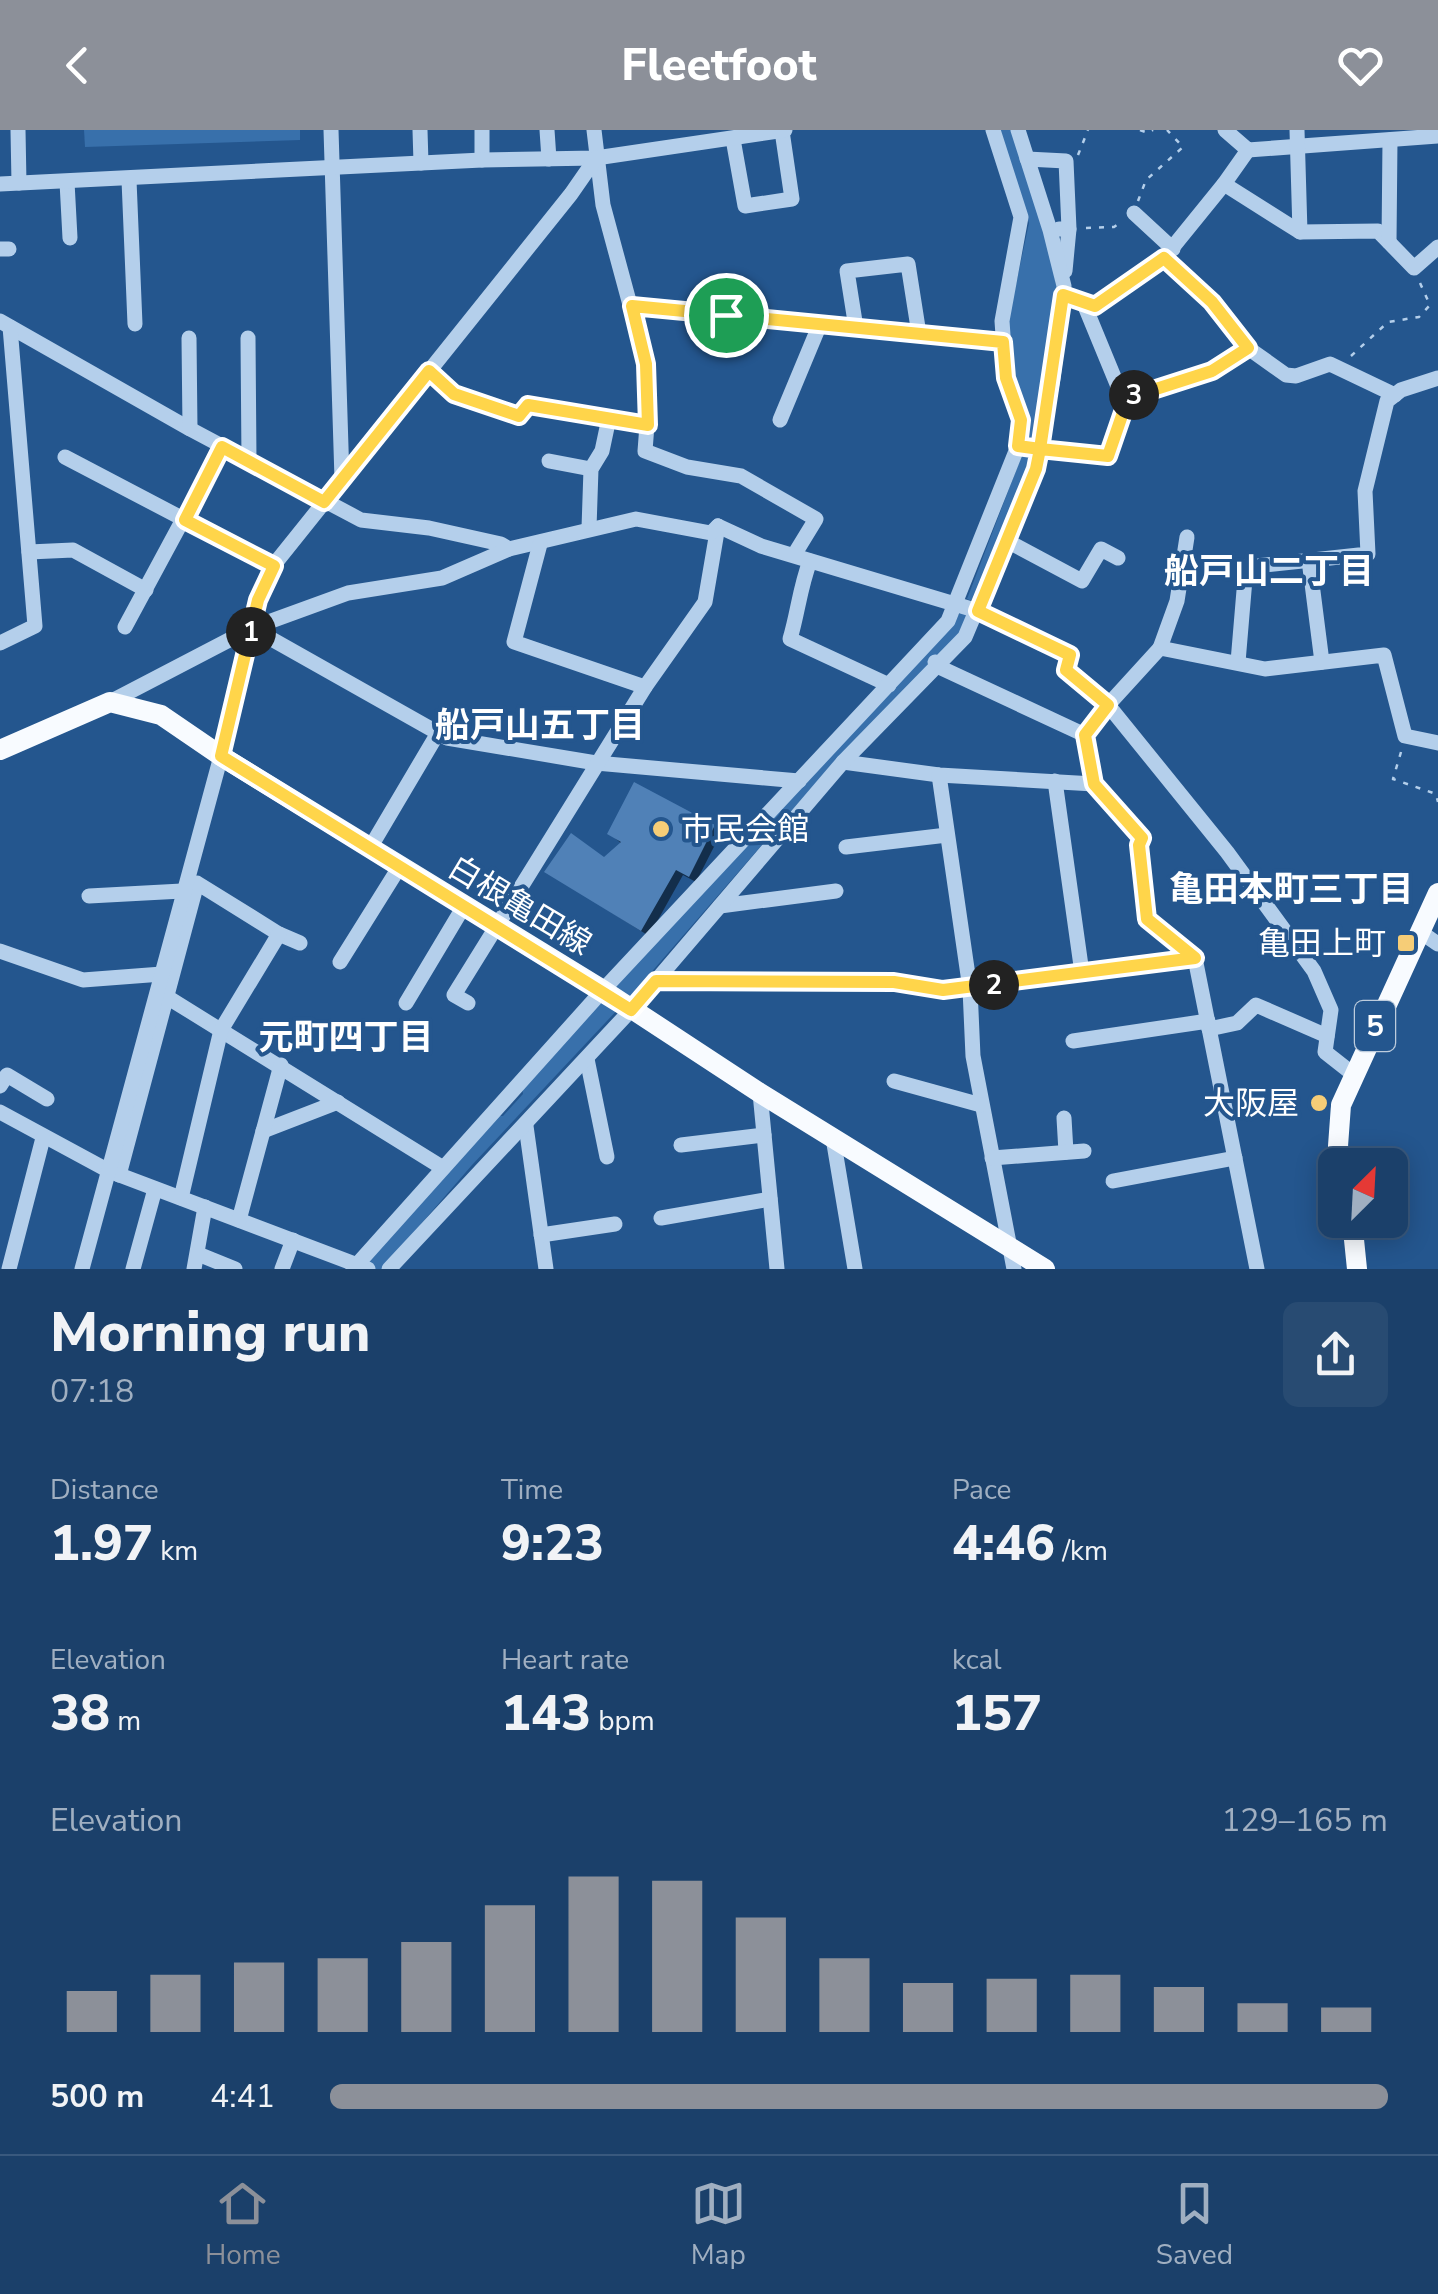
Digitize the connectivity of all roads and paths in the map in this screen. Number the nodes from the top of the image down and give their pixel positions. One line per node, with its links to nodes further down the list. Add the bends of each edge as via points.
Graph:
1 (18, 130): 31 (street)
2 (330, 130): 27 (street)
3 (420, 130): 26 (street)
4 (482, 130): 24 (street)
5 (547, 130): 21 (street)
6 (594, 130): 22 (street)
7 (783, 130): 18 (street); 18 (street, via 792,199 746,206)
8 (993, 130): 52 (street, via 1021,217)
9 (1018, 130): 23 (street)
10 (1088, 130): 25 (path, via 1076,161)
11 (1140, 130): 12 (path)
12 (1153, 130)
13 (1167, 130): 33 (path, via 1183,147 1146,180)
14 (1225, 130): 20 (street)
15 (1297, 130): 19 (street)
16 (1438, 136): 17 (street)
17 (1386, 137): 19 (street); 38 (street)
18 (733, 139): 22 (street)
19 (1298, 148): 20 (street); 36 (street)
20 (1248, 150): 32 (street)
21 (549, 158): 22 (street); 24 (street)
22 (596, 158): 44 (street); 55 (street)
23 (1027, 159): 25 (street); 35 (street)
24 (482, 160): 26 (street)
25 (1066, 161): 34 (street)
26 (421, 163): 27 (street)
27 (331, 170): 28 (street); 70 (street)
28 (129, 180): 29 (street); 46 (street)
29 (67, 182): 31 (street); 37 (street)
30 (0, 184): 31 (street)
31 (19, 184)
32 (1224, 184): 36 (street); 40 (street)
33 (1134, 213): 34 (path, via 1114,228); 40 (street)
34 (1069, 228): 35 (street); 42 (street)
35 (1050, 230): 42 (street)
36 (1300, 232): 38 (street, via 1378,231)
37 (70, 238)
38 (1389, 242): 41 (street)
39 (1438, 247): 41 (street)
40 (1168, 254): 43 (street, via 1095,306); 53 (street)
41 (1414, 268): 54 (path, via 1430,306 1419,317 1388,322)
42 (1064, 291): 43 (street); 65 (street)
43 (1084, 304): 58 (street)
44 (632, 306): 47 (street); 61 (street, via 646,364)
45 (5, 324): 62 (street); 79 (street)
46 (135, 324)
47 (820, 324): 48 (street); 60 (street)
48 (856, 328): 49 (street); 49 (street, via 846,271 908,264)
49 (919, 334): 52 (street)
50 (189, 338): 62 (street)
51 (248, 338): 67 (street)
52 (1003, 342): 63 (street, via 1006,378 1021,420)
53 (1248, 348): 54 (street, via 1286,375); 58 (street, via 1212,371)
54 (1339, 366): 57 (street)
55 (429, 371): 59 (street, via 454,394 519,416 528,405); 70 (street)
56 (1438, 378): 57 (street)
57 (1395, 395): 83 (street, via 1386,401 1364,491 1368,554)
58 (1128, 398): 65 (street, via 1108,456)
59 (609, 418): 61 (street); 69 (street)
60 (780, 420)
61 (648, 425): 80 (street, via 645,451 741,476 816,519)
62 (190, 430): 64 (street)
63 (1018, 446): 65 (street); 86 (street)
64 (222, 447): 67 (street); 72 (street)
65 (1040, 449): 76 (street)
66 (66, 457): 72 (street)
67 (248, 461): 71 (street)
68 (549, 461): 69 (street)
69 (592, 468): 74 (street)
70 (342, 479): 71 (street)
71 (324, 502): 78 (street, via 362,520 430,528); 84 (street)
72 (185, 520): 84 (street); 85 (street)
73 (718, 526): 74 (street, via 711,533 636,519); 80 (street); 97 (street, via 705,602)
74 (589, 528): 77 (street)
75 (1188, 537): 92 (street, via 1177,602)
76 (1006, 541): 81 (street, via 1082,581 1100,549); 87 (street)
77 (540, 544): 78 (street); 97 (street, via 514,642)
78 (509, 549): 89 (street, via 442,578 348,593)
79 (29, 552): 85 (street, via 73,550); 90 (street, via 35,626)
80 (794, 556): 82 (street)
81 (1118, 558)
82 (810, 560): 86 (street); 96 (street, via 790,639)
83 (1309, 560): 93 (street, via 1246,567); 94 (street)
84 (274, 566): 89 (street)
85 (146, 590): 88 (street)
86 (957, 605): 87 (street); 91 (street)
87 (978, 611): 95 (street); 99 (street, via 1070,655 1066,670)
88 (125, 628)
89 (252, 628): 98 (street); 100 (street); 104 (street)
90 (0, 643)
91 (924, 647): 95 (street); 96 (street)
92 (1160, 648): 93 (street); 99 (street)
93 (1238, 662): 94 (street, via 1265,670)
94 (1322, 662): 101 (street, via 1384,655)
95 (939, 667): 106 (street); 110 (street, via 1085,735)
96 (888, 685): 108 (street)
97 (646, 687): 105 (street)
98 (110, 702): 103 (main road); 104 (main road, 白根亀田線, via 160,715)
99 (1108, 705): 141 (street, via 1314,972 1331,1010)
100 (438, 733): 105 (street); 114 (street)
101 (1405, 736): 102 (street); 111 (path, via 1393,779 1436,794)
102 (1438, 743)
103 (0, 750)
104 (221, 756): 114 (main road, 白根亀田線); 116 (street)
105 (596, 762): 108 (street); 122 (street)
106 (843, 762): 107 (street); 121 (street)
107 (939, 775): 109 (street); 112 (street)
108 (799, 781): 134 (street)
109 (1055, 781): 110 (street); 131 (street)
110 (1094, 784): 128 (street, via 1142,838 1147,919)
111 (1438, 802)
112 (947, 835): 113 (street); 133 (street)
113 (846, 847)
114 (370, 848): 115 (main road, 白根亀田線)
115 (400, 866): 120 (main road, 白根亀田線); 129 (street)
116 (182, 891): 119 (street); 130 (street)
117 (836, 892): 121 (street)
118 (1438, 893): 123 (main road, 5)
119 (89, 896)
120 (464, 906): 122 (main road, 白根亀田線); 136 (street)
121 (720, 906): 132 (street)
122 (496, 926): 134 (main road, 白根亀田線); 137 (street, via 454,994)
123 (1419, 931): 126 (street); 145 (main road, 5)
124 (280, 934): 125 (street); 135 (street, via 197,883); 140 (street)
125 (300, 943)
126 (1438, 944)
127 (0, 950): 130 (street, via 83,980)
128 (1195, 958): 131 (street); 139 (street)
129 (340, 962)
130 (162, 974): 167 (street)
131 (1082, 974): 133 (street)
132 (656, 981): 133 (street, via 894,982); 138 (street)
133 (970, 989): 151 (street)
134 (603, 990): 138 (main road, 白根亀田線); 166 (street)
135 (167, 997): 140 (street); 167 (street)
136 (406, 1003)
137 (468, 1003)
138 (631, 1010): 143 (street); 148 (main road, 白根亀田線)
139 (1208, 1025): 141 (street, via 1236,1023 1256,1006); 142 (street); 165 (street)
140 (221, 1030): 144 (street); 170 (street)
141 (1328, 1036): 145 (street, via 1326,1052)
142 (1074, 1041)
143 (586, 1060): 154 (street); 163 (street)
144 (281, 1065): 150 (street); 155 (street)
145 (1353, 1074): 160 (main road, 5, via 1341,1105)
146 (894, 1081): 151 (street)
147 (0, 1086): 149 (street, via 7,1075)
148 (760, 1093): 156 (street); 158 (main road, 白根亀田線)
149 (47, 1099)
150 (338, 1102): 155 (street); 166 (street)
151 (981, 1105): 164 (street)
152 (0, 1112): 157 (street)
153 (1064, 1118): 162 (street)
154 (526, 1126): 176 (street); 187 (street)
155 (263, 1131): 174 (street)
156 (764, 1135): 159 (street); 171 (street)
157 (43, 1138): 167 (street); 182 (street)
158 (833, 1138): 179 (main road, 白根亀田線); 190 (street)
159 (680, 1145)
160 (1338, 1148)
161 (1084, 1151): 162 (street)
162 (1066, 1152): 164 (street)
163 (607, 1157)
164 (992, 1158): 179 (street)
165 (1235, 1158): 168 (street); 193 (street)
166 (444, 1168): 181 (street)
167 (114, 1173): 169 (street); 183 (street)
168 (1114, 1180)
169 (155, 1189): 170 (street); 184 (street)
170 (181, 1198): 172 (street)
171 (770, 1199): 173 (street); 189 (street)
172 (206, 1207): 174 (street); 180 (street)
173 (661, 1218)
174 (239, 1220): 178 (street)
175 (615, 1224): 176 (street)
176 (541, 1235): 188 (street)
177 (1354, 1238): 194 (main road)
178 (292, 1240): 181 (street); 186 (street)
179 (1009, 1245): 191 (street); 192 (main road, 白根亀田線)
180 (196, 1261): 185 (street)
181 (360, 1267)
182 (9, 1269)
183 (82, 1269)
184 (133, 1269)
185 (235, 1269)
186 (282, 1269)
187 (389, 1269)
188 (546, 1269)
189 (777, 1269)
190 (855, 1269)
191 (1014, 1269)
192 (1046, 1269)
193 (1256, 1269)
194 (1357, 1269)

